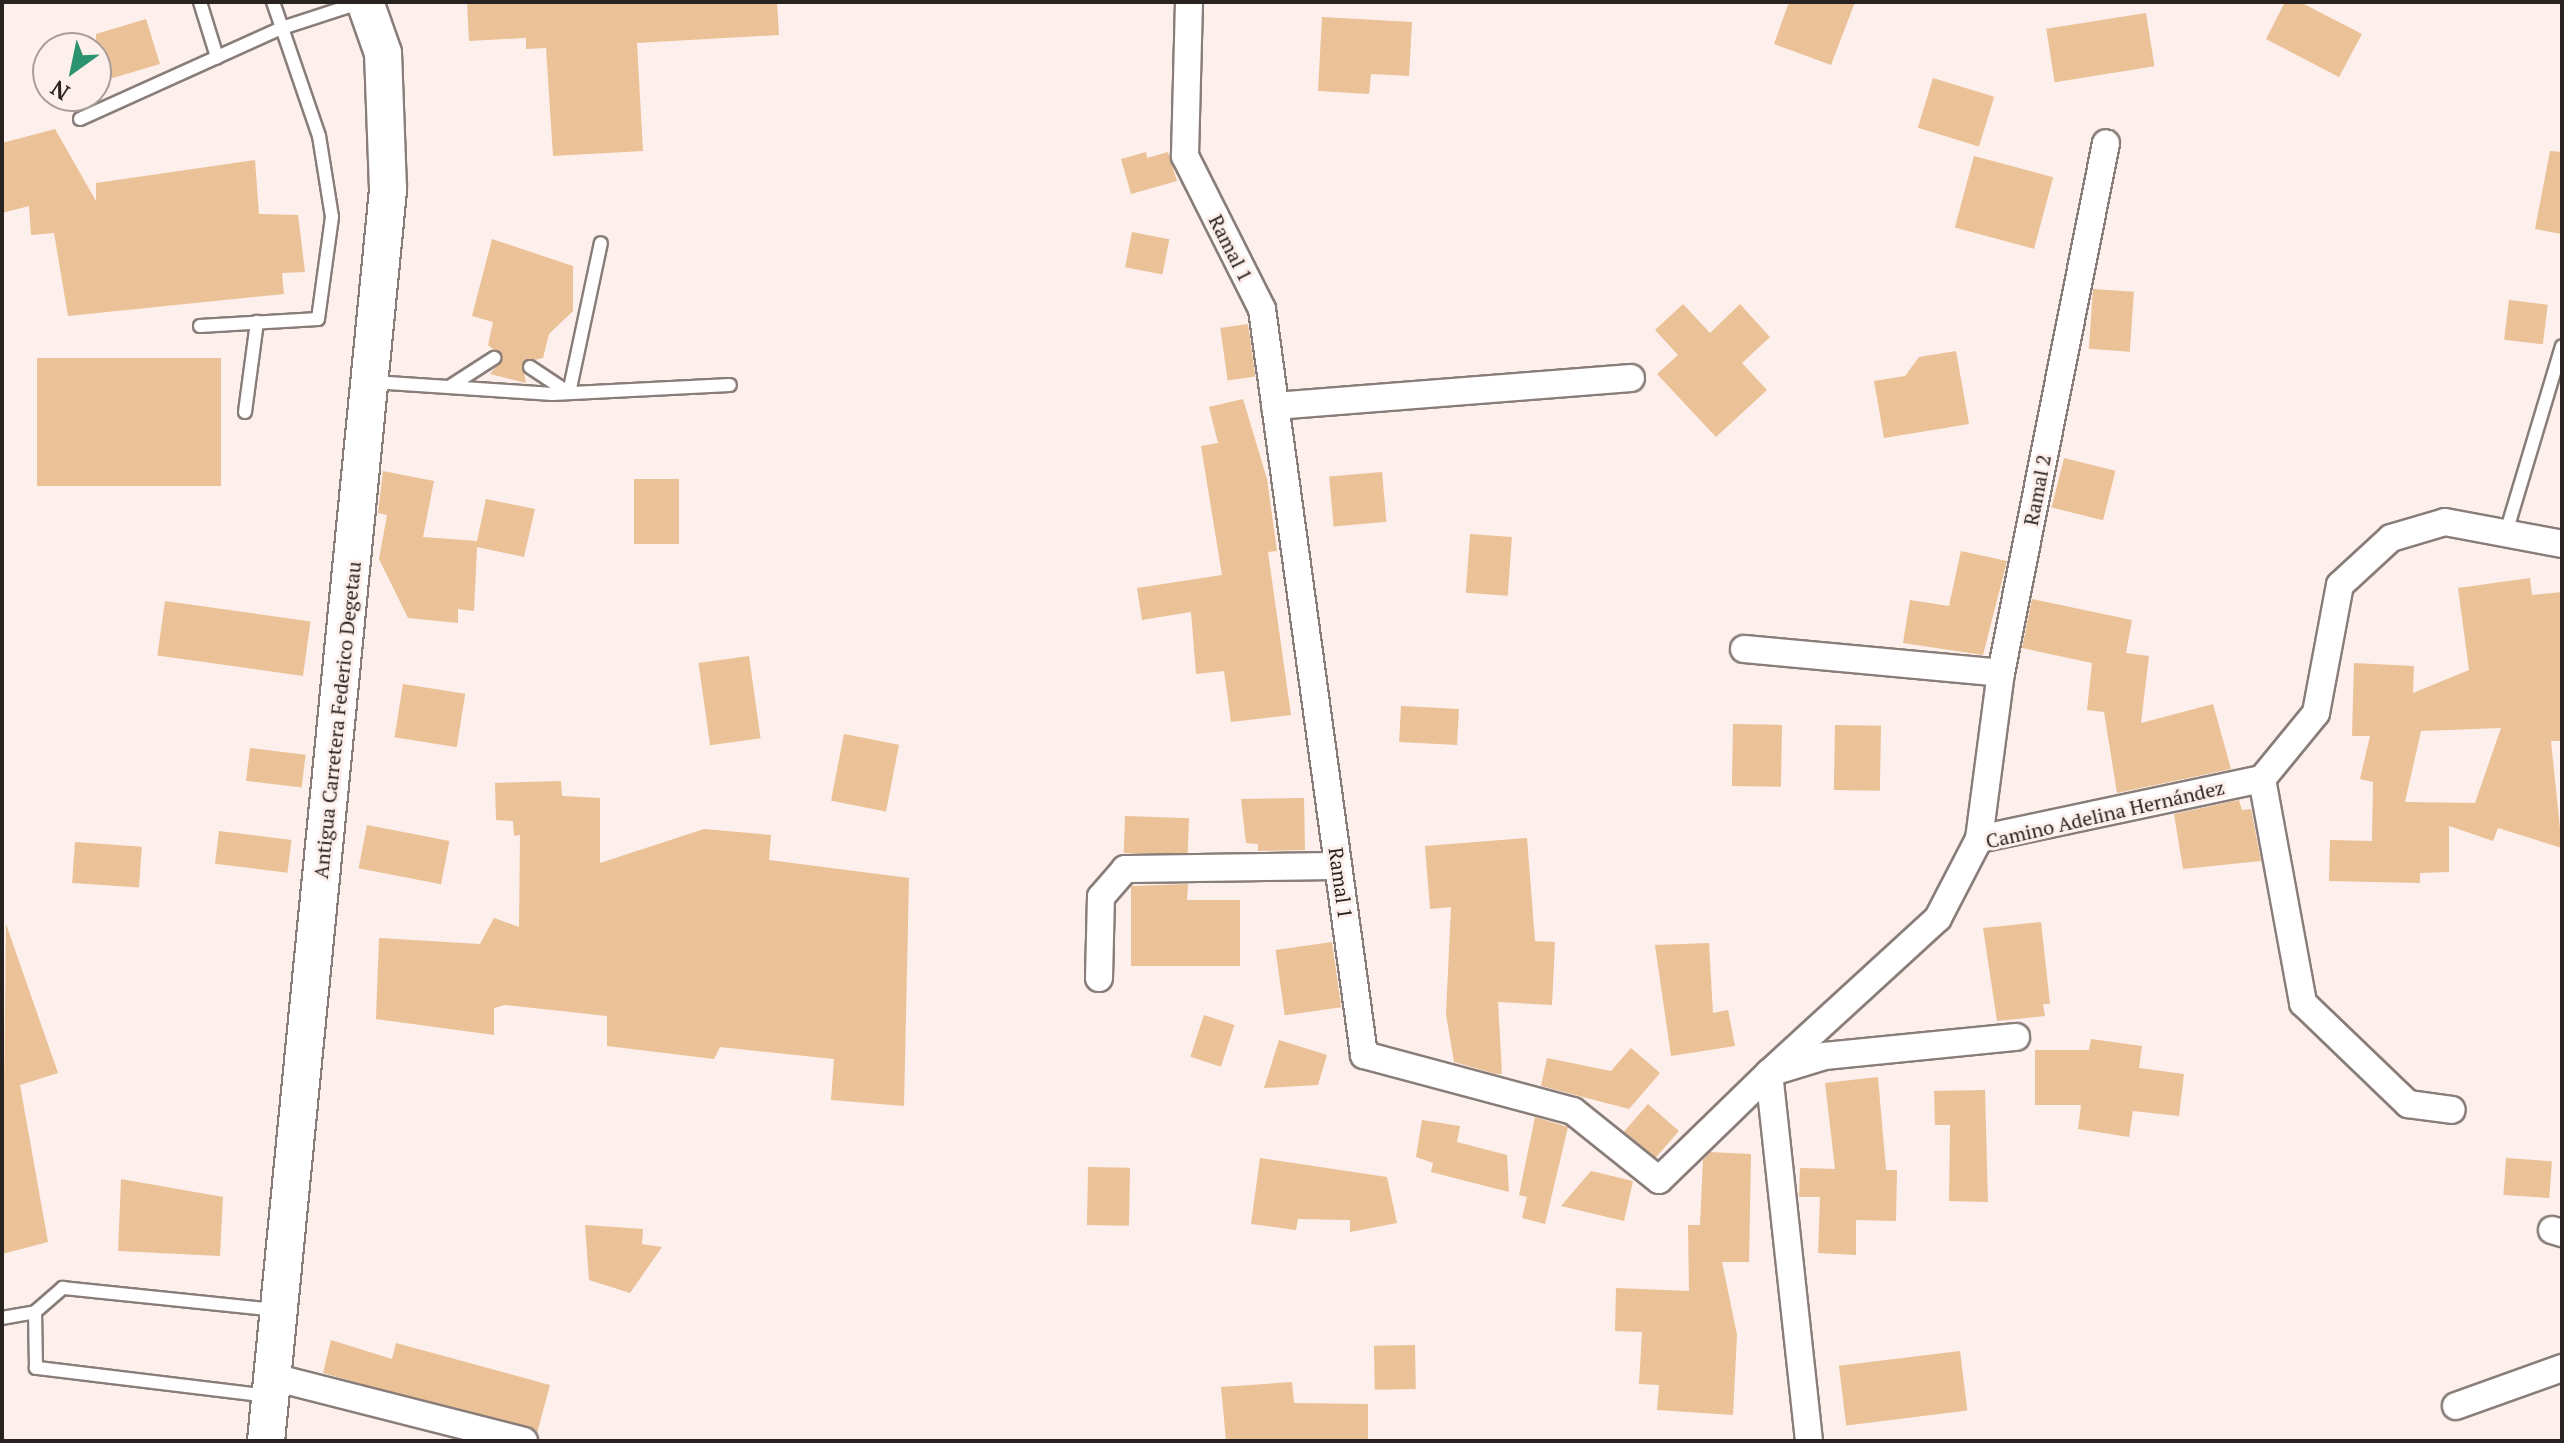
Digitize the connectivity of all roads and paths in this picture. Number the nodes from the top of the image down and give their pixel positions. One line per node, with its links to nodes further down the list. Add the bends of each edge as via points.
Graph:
1 (200, 2): 6 (lane)
2 (273, 2): 5 (lane)
3 (364, 2): 5 (lane); 16 (street, Antigua Carretera Federico Degetau, via 383,53 388,189)
4 (1189, 2): 20 (street, Ramal 1, via 1185,156 1262,309)
5 (282, 28): 6 (lane); 10 (lane, via 319,136 332,217 318,319)
6 (217, 57): 7 (lane)
7 (80, 119)
8 (2106, 143): 25 (street, Ramal 2)
9 (601, 243): 19 (lane)
10 (257, 322): 11 (lane); 21 (lane)
11 (200, 326)
12 (2562, 346): 22 (lane)
13 (494, 358): 18 (lane)
14 (530, 367): 19 (lane)
15 (1631, 378): 20 (street)
16 (369, 382): 18 (lane); 33 (street, Antigua Carretera Federico Degetau)
17 (730, 385): 19 (lane)
18 (449, 387): 19 (lane)
19 (569, 393)
20 (1275, 406): 28 (street, Ramal 1)
21 (245, 412)
22 (2505, 536): 23 (street); 26 (street, via 2445,522 2394,537 2340,585 2316,713)
23 (2562, 544)
24 (1744, 649): 25 (street)
25 (2001, 673): 27 (street, Ramal 2)
26 (2262, 779): 27 (street, Camino Adelina Hernández); 32 (street, via 2303,1003 2408,1104)
27 (1979, 839): 31 (street, Camino Adelina Hernández, via 1938,918)
28 (1338, 866): 29 (street, via 1125,869 1101,897); 31 (street, Ramal 1, via 1364,1055 1573,1111 1659,1180)
29 (1099, 978)
30 (2016, 1037): 31 (street, Ramal 1, via 1825,1056)
31 (1769, 1073): 41 (street)
32 (2452, 1110)
33 (279, 1310): 34 (lane, via 63,1288); 37 (street, Antigua Carretera Federico Degetau)
34 (35, 1312): 35 (lane); 37 (lane, via 36,1368)
35 (2, 1318)
36 (2562, 1368): 38 (street)
37 (272, 1386): 39 (street, Antigua Carretera Federico Degetau); 40 (street)
38 (2456, 1406)
39 (266, 1441)
40 (524, 1441)
41 (1809, 1441)

